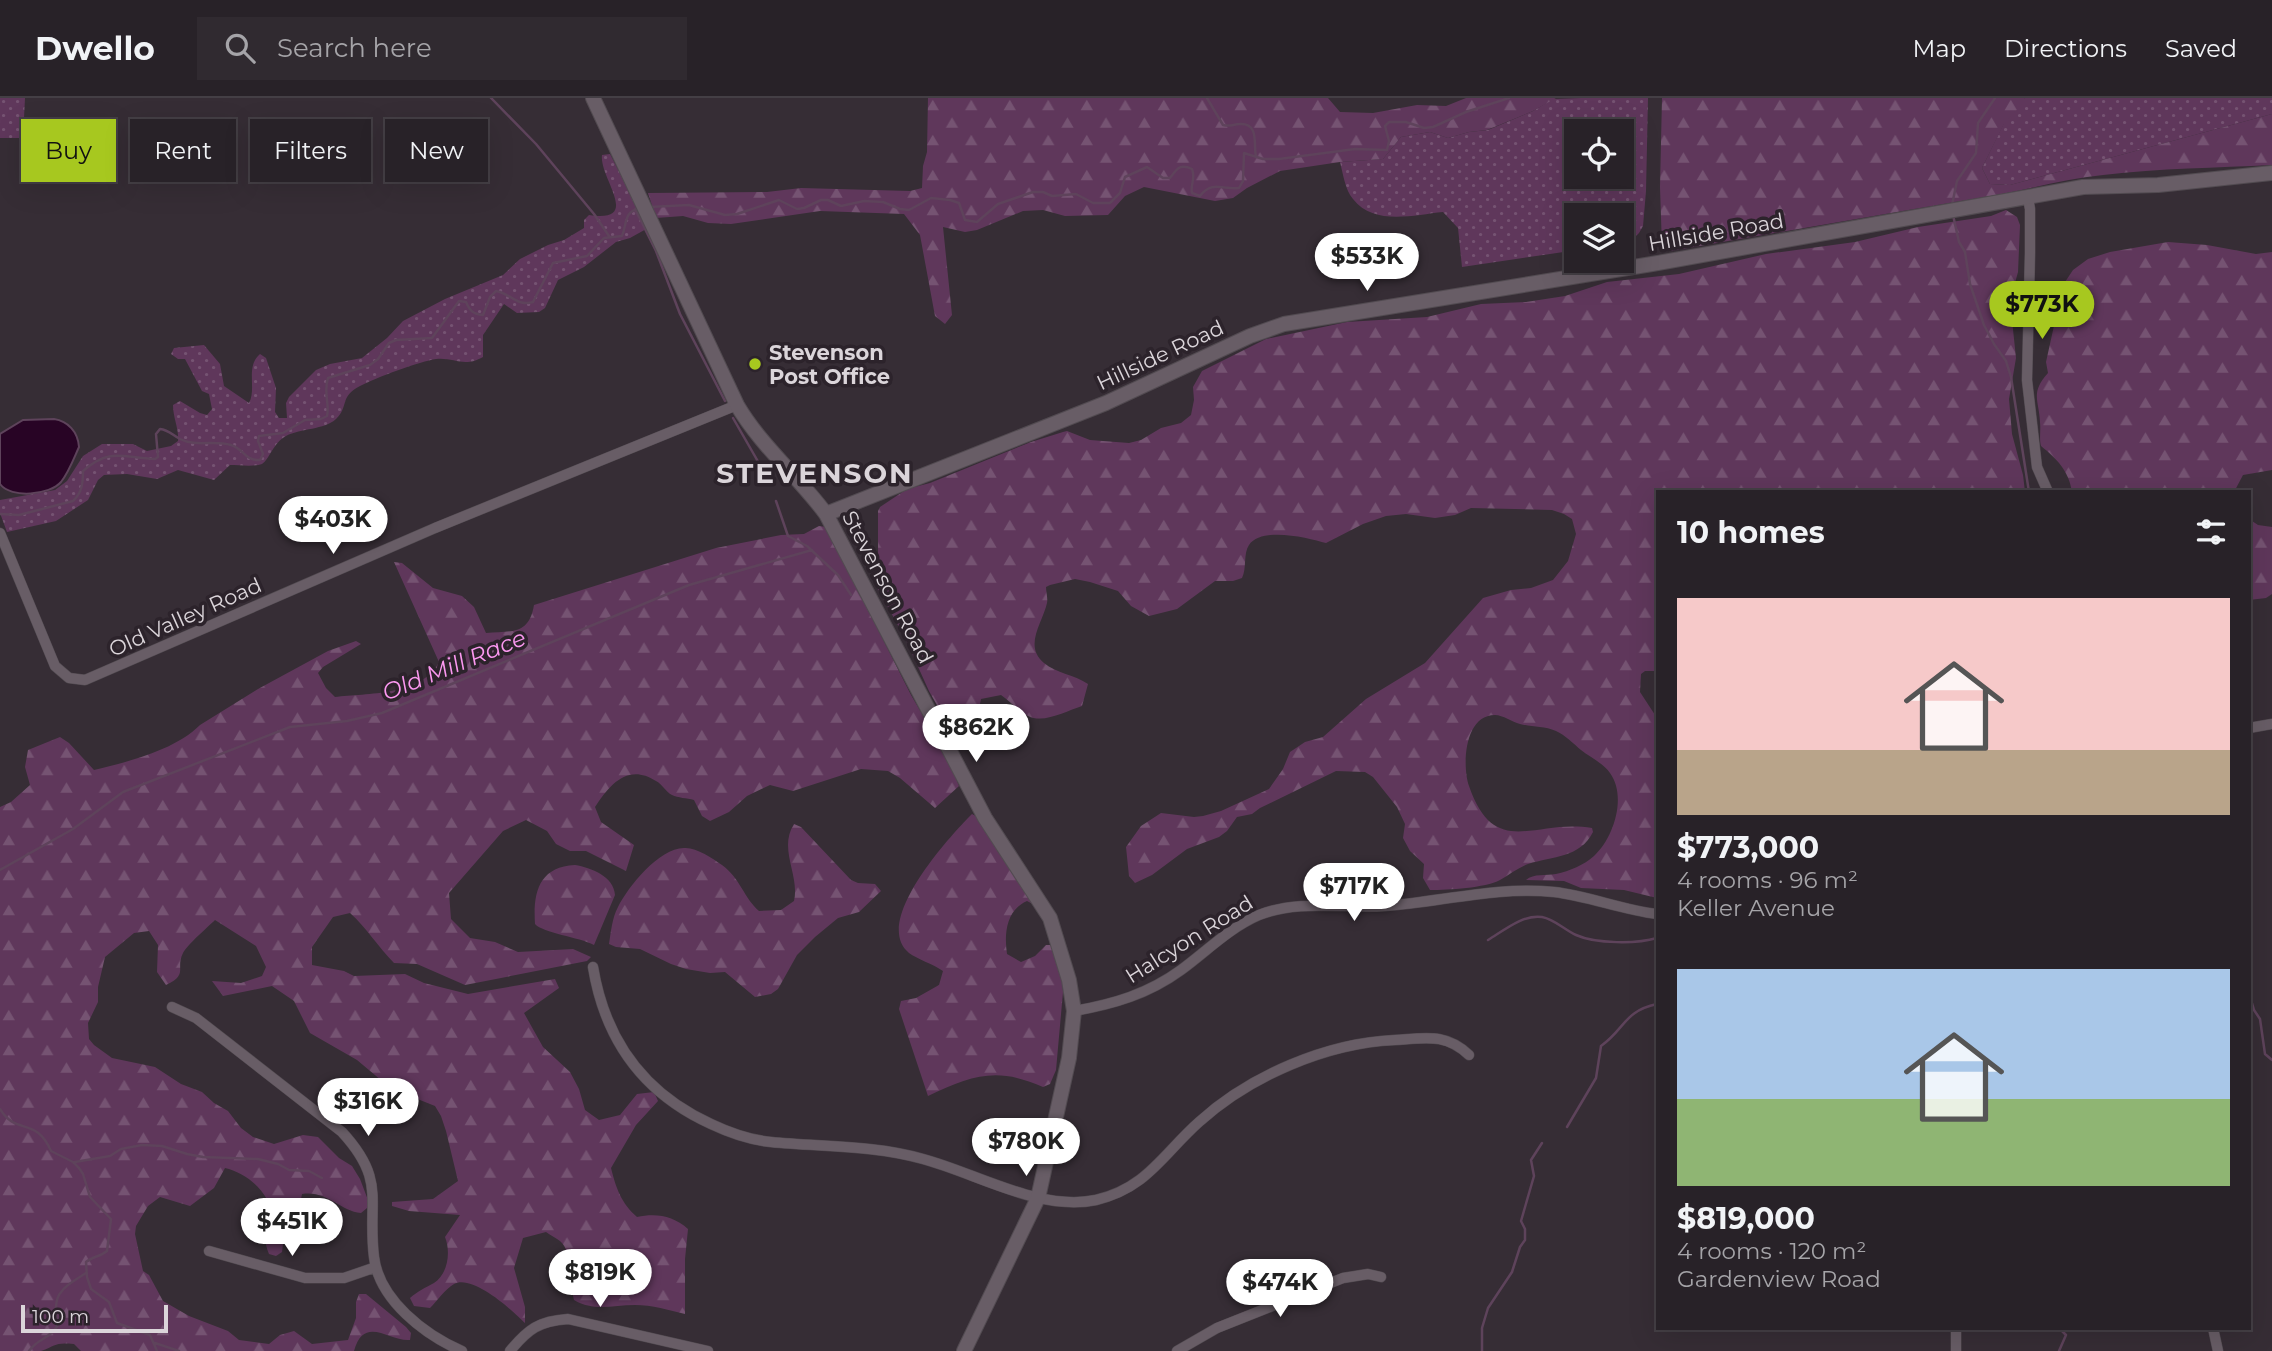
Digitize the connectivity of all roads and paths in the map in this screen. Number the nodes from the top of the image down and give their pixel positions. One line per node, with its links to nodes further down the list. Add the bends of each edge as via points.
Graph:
1 (593, 98): 4 (street, Stevenson Road)
2 (2272, 173): 3 (street, Hillside Road, via 2158,185 2083,187)
3 (2028, 198): 5 (street, via 2027,380 2037,467); 6 (street, Hillside Road, via 1284,324 1106,403)
4 (737, 405): 6 (street, Stevenson Road, via 758,437); 7 (street, Old Valley Road, via 435,528 85,680 69,678 55,666)
5 (2047, 490)
6 (826, 514): 13 (street, Stevenson Road, via 985,818 1051,918)
7 (0, 533)
8 (2272, 724): 9 (street)
9 (2251, 728)
10 (1656, 914): 13 (street, Halcyon Road, via 1530,891 1360,908 1278,909 1221,937 1182,969 1132,998)
11 (593, 967): 15 (street, via 605,1014 628,1059 666,1099 693,1116 744,1137 925,1159)
12 (172, 1007): 17 (street, via 196,1018 342,1132 358,1150 371,1181)
13 (1074, 1011): 15 (street, Stevenson Road, via 1069,1058)
14 (1469, 1055): 15 (street, via 1457,1043 1422,1038 1364,1044 1312,1058 1235,1095 1126,1190 1093,1200)
15 (1038, 1198): 24 (street, Stevenson Road)
16 (209, 1251): 17 (street, via 305,1278 344,1278)
17 (376, 1267): 21 (street, via 406,1315)
18 (1381, 1277): 25 (street, via 1343,1278 1217,1328)
19 (1956, 1330): 26 (street)
20 (2213, 1330): 27 (street)
21 (462, 1351)
22 (510, 1351): 23 (street, via 535,1326 568,1319)
23 (708, 1351)
24 (964, 1351)
25 (1177, 1351)
26 (1956, 1351)
27 (2218, 1351)

